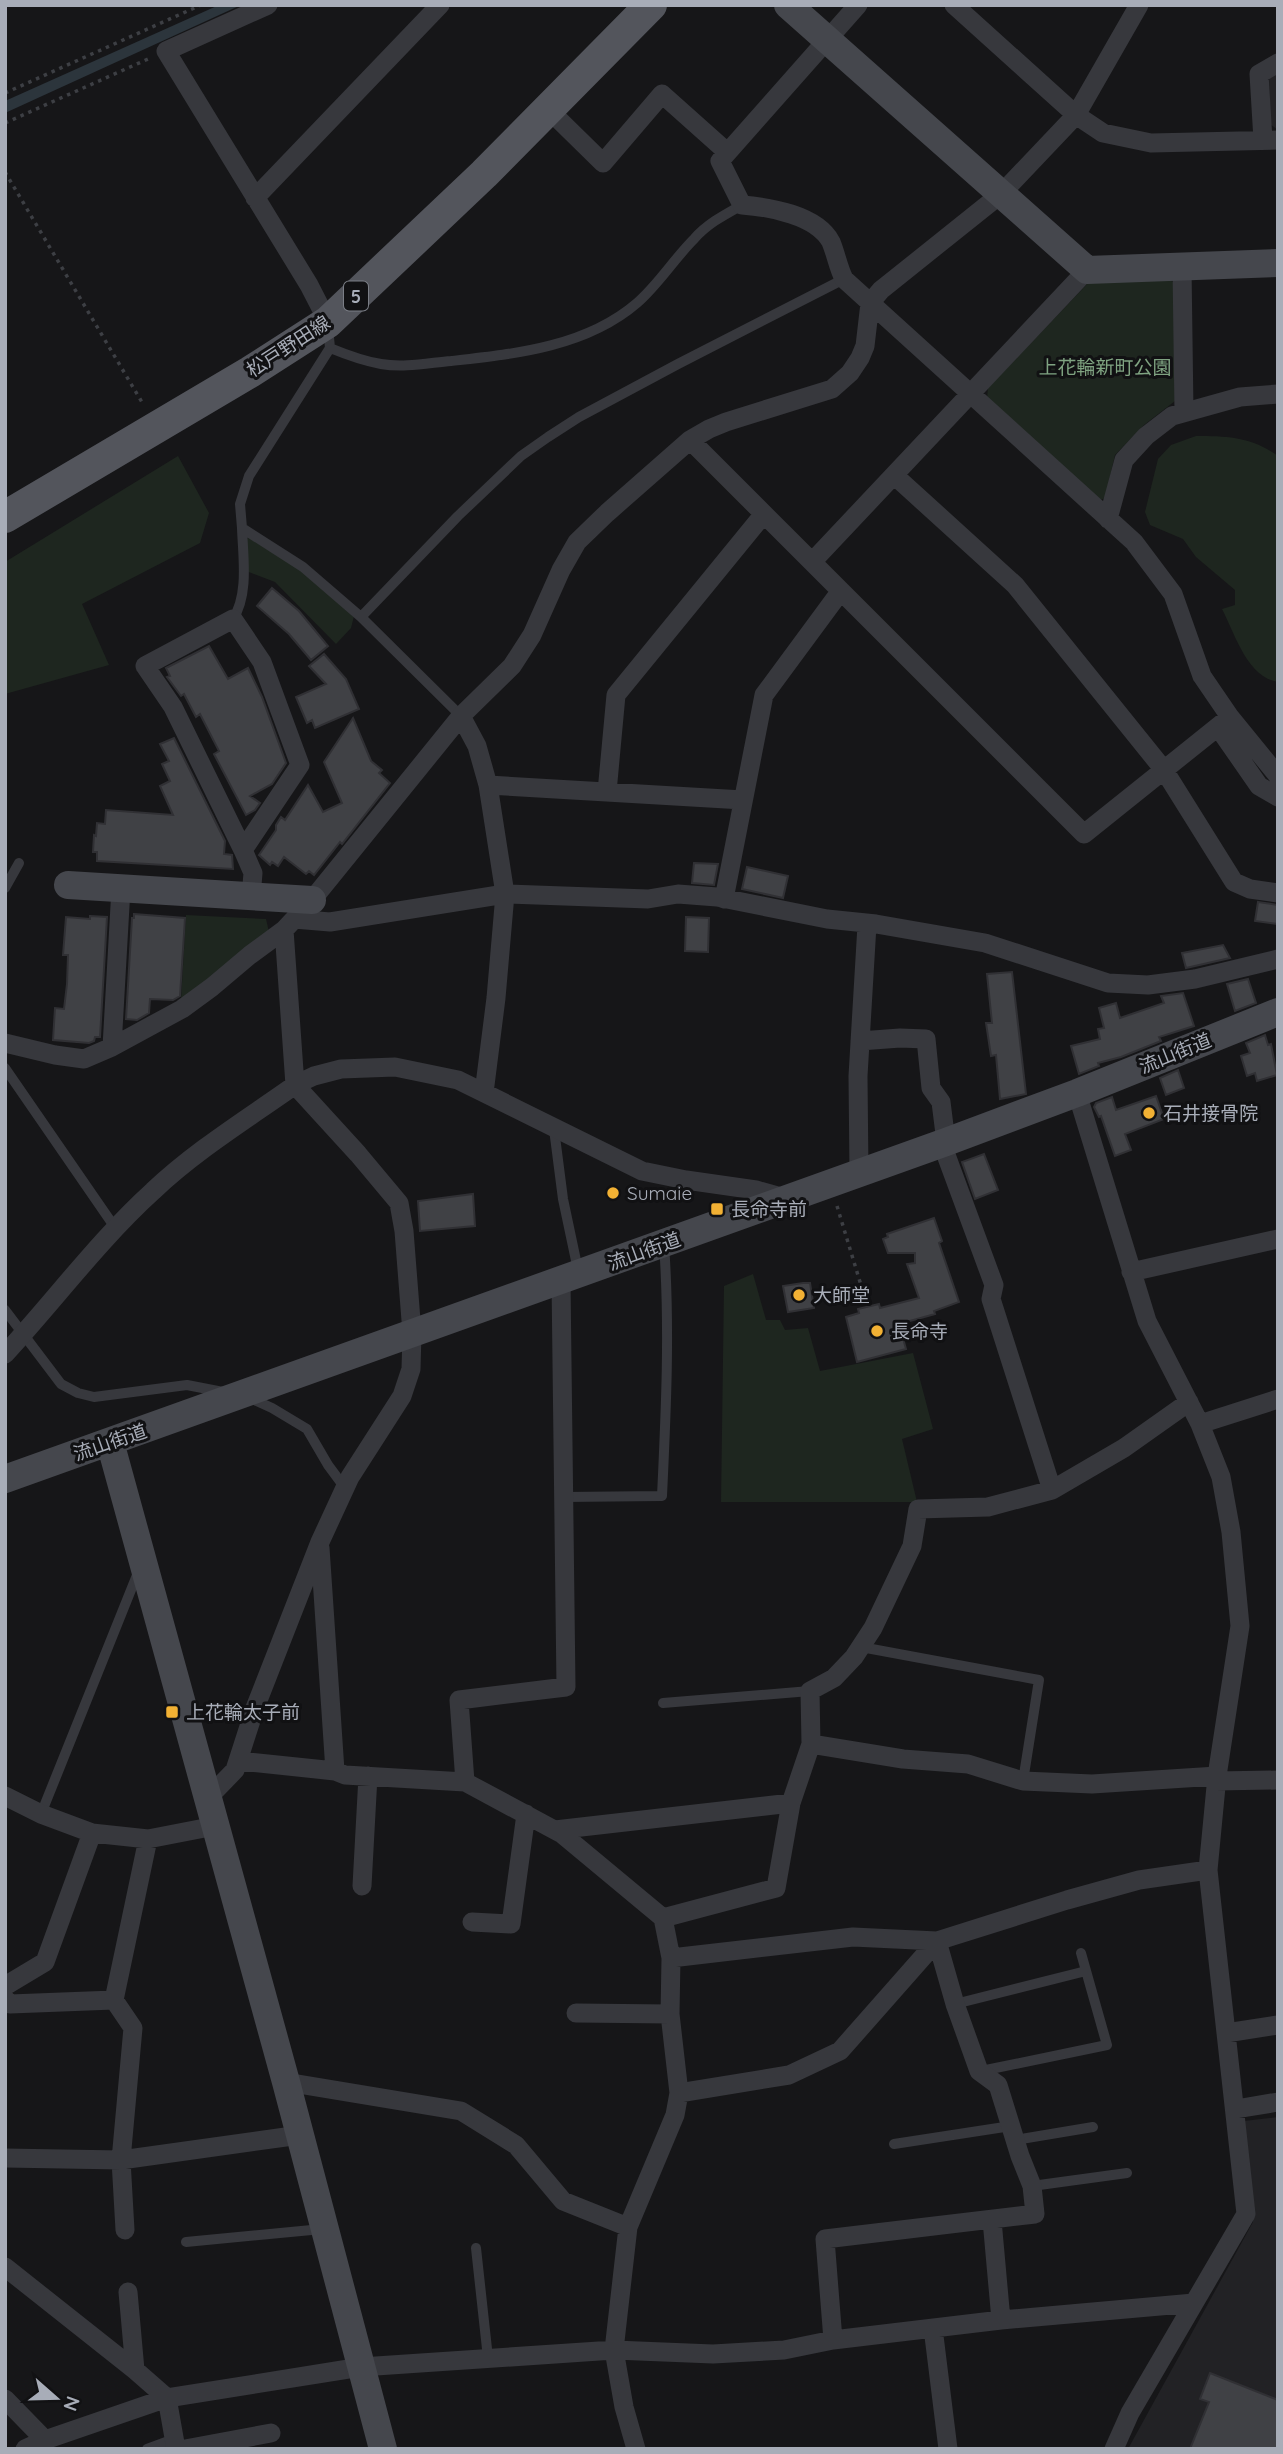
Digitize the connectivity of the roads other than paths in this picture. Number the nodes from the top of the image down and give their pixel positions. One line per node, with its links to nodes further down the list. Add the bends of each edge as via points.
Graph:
1 (268, 5): 15 (street, via 166,51)
2 (440, 5): 15 (street)
3 (651, 5): 10 (main road, 松戸野田線 / 5)
4 (788, 5): 8 (street)
5 (858, 5): 8 (street)
6 (954, 5): 11 (street)
7 (1139, 5): 11 (street)
8 (827, 40): 13 (street); 14 (street)
9 (1278, 63): 12 (street, via 1259,74)
10 (548, 109): 13 (street, via 603,163 662,94); 22 (main road, 松戸野田線 / 5)
11 (1076, 115): 12 (street, via 1103,132 1151,143); 14 (street)
12 (1270, 140)
13 (727, 152): 16 (street, via 720,161)
14 (1001, 194): 19 (street); 21 (street)
15 (255, 198): 22 (street, via 309,285)
16 (742, 205): 20 (street, via 781,210 823,232); 22 (lane, via 695,237 637,303 600,327 562,343 497,356 383,365 356,358)
17 (1278, 263): 18 (street)
18 (1182, 267): 19 (street); 25 (street)
19 (1087, 270): 24 (street)
20 (844, 279): 21 (street); 34 (lane, via 548,437 521,456 458,516)
21 (870, 303): 24 (street); 26 (street, via 860,358 832,389 726,422)
22 (329, 335): 29 (main road, 松戸野田線 / 5, via 250,372); 31 (lane, via 250,476 240,504)
23 (1278, 394): 25 (street, via 1240,397)
24 (970, 395): 27 (street); 30 (street)
25 (1184, 412): 30 (street, via 1154,429 1124,460)
26 (690, 440): 28 (street); 36 (street, via 578,542 512,666)
27 (895, 476): 32 (street); 38 (street, via 1015,585)
28 (763, 515): 32 (street); 41 (street, via 616,695)
29 (5, 517)
30 (1108, 519): 37 (street, via 1134,542 1173,594)
31 (242, 528): 34 (lane, via 303,567); 35 (lane, via 240,608)
32 (812, 562): 33 (street)
33 (839, 592): 38 (street, via 1084,834); 43 (street, via 764,695)
34 (360, 617): 36 (lane)
35 (233, 619): 44 (street, via 261,662 300,765); 44 (street, via 145,666 173,707)
36 (461, 716): 40 (street, via 477,746); 53 (street)
37 (1224, 722): 38 (street); 39 (street); 42 (street, via 1259,786)
38 (1164, 769): 49 (street, via 1234,882 1250,890)
39 (1278, 776)
40 (488, 785): 41 (street); 50 (street)
41 (607, 792): 43 (street)
42 (1278, 797)
43 (743, 800): 52 (street)
44 (243, 850): 51 (street, via 253,873)
45 (19, 863): 47 (lane)
46 (68, 885): 48 (street)
47 (5, 888)
48 (121, 888): 51 (street); 59 (street)
49 (1278, 893)
50 (505, 894): 52 (street, via 649,899 678,894); 53 (street, via 330,922); 62 (street)
51 (251, 897): 53 (street)
52 (724, 899): 54 (street)
53 (297, 916): 59 (street, via 182,1009); 61 (street)
54 (867, 925): 55 (street, via 985,943 1108,983 1148,985 1195,979); 57 (street)
55 (1278, 959)
56 (1278, 1012): 63 (street, 流山街道)
57 (860, 1041): 65 (street, via 926,1039 932,1088 941,1102); 66 (street)
58 (5, 1043): 59 (street, via 84,1059)
59 (112, 1047)
60 (5, 1068): 68 (lane)
61 (295, 1085): 62 (street, via 341,1069 395,1068 458,1080); 68 (street, via 178,1169); 74 (street, via 398,1203)
62 (484, 1093): 64 (street)
63 (1077, 1093): 65 (street, 流山街道); 71 (street)
64 (554, 1129): 67 (street, via 642,1171); 72 (lane)
65 (944, 1143): 66 (street, 流山街道); 84 (street, via 994,1285 991,1298)
66 (859, 1173): 67 (street, 流山街道)
67 (788, 1199): 70 (street, 流山街道)
68 (116, 1229): 75 (street)
69 (1278, 1239): 71 (street)
70 (664, 1244): 72 (street, 流山街道); 85 (lane, via 668,1339 662,1496)
71 (1131, 1272): 79 (street, via 1147,1321)
72 (570, 1278): 74 (street, 流山街道); 85 (street)
73 (5, 1310): 75 (lane)
74 (412, 1334): 77 (street, 流山街道); 83 (street, via 411,1369 402,1396)
75 (23, 1335): 76 (street); 77 (lane, via 61,1384 78,1393 94,1397 187,1385)
76 (5, 1354)
77 (243, 1395): 81 (street, 流山街道); 83 (lane, via 307,1429)
78 (1278, 1399): 80 (street)
79 (1189, 1402): 80 (street); 84 (street, via 1124,1448)
80 (1200, 1424): 95 (street, via 1221,1477 1240,1626)
81 (110, 1442): 82 (street, 流山街道); 87 (street)
82 (5, 1479)
83 (345, 1488): 86 (street)
84 (1052, 1490): 88 (street, via 988,1507 918,1510 912,1546)
85 (564, 1497): 98 (street, via 566,1687 459,1700)
86 (320, 1542): 92 (street, via 255,1707); 93 (street)
87 (143, 1559): 100 (street); 102 (lane)
88 (861, 1647): 89 (street, via 834,1678); 97 (lane, via 1039,1680)
89 (810, 1691): 90 (lane); 91 (street)
90 (663, 1703)
91 (811, 1744): 97 (street, via 968,1764); 101 (street)
92 (239, 1761): 93 (street); 100 (street)
93 (335, 1771): 94 (street)
94 (368, 1776): 98 (street); 109 (street)
95 (1217, 1779): 96 (street); 97 (street, via 1092,1784); 108 (street)
96 (1278, 1780)
97 (1023, 1781)
98 (465, 1782): 103 (street)
99 (5, 1796): 102 (street)
100 (208, 1798): 104 (street)
101 (791, 1803): 105 (street); 110 (street, via 776,1888)
102 (41, 1814): 106 (street)
103 (527, 1814): 105 (street); 111 (street, via 511,1924)
104 (215, 1826): 107 (street); 125 (street)
105 (555, 1830): 110 (street)
106 (93, 1833): 107 (street); 116 (street, via 46,1962)
107 (148, 1839): 118 (street)
108 (1208, 1870): 112 (street, via 1139,1880); 123 (street)
109 (362, 1886)
110 (663, 1918): 114 (street)
111 (472, 1922)
112 (937, 1941): 114 (street, via 853,1937); 119 (street); 126 (street, via 840,2051 789,2075)
113 (1081, 1953): 115 (lane)
114 (671, 1958): 121 (street)
115 (1086, 1971): 119 (lane); 124 (lane, via 1107,2045)
116 (5, 1986)
117 (5, 1999): 118 (street, via 10,2004)
118 (114, 2000): 134 (street, via 133,2028)
119 (955, 2004): 124 (street)
120 (576, 2013): 121 (street)
121 (670, 2014): 126 (street)
122 (1278, 2025): 123 (street)
123 (1226, 2033): 128 (street)
124 (979, 2071): 130 (street, via 998,2085)
125 (286, 2082): 131 (street); 138 (street, via 461,2111 516,2144 563,2202)
126 (679, 2093): 138 (street, via 675,2115)
127 (1278, 2102): 128 (street)
128 (1236, 2109): 145 (street, via 1246,2214)
129 (1093, 2127): 130 (lane)
130 (1013, 2133): 132 (lane); 136 (street)
131 (300, 2135): 134 (street); 139 (street)
132 (894, 2144)
133 (5, 2158): 134 (street)
134 (121, 2160): 140 (street)
135 (1127, 2173): 136 (lane)
136 (1032, 2186): 137 (street, via 1035,2214)
137 (992, 2220): 146 (street); 148 (street, via 825,2239)
138 (628, 2227): 149 (street)
139 (324, 2229): 141 (lane); 151 (street)
140 (125, 2230)
141 (186, 2242)
142 (476, 2248): 150 (lane)
143 (5, 2267): 152 (street)
144 (128, 2292): 152 (street)
145 (1194, 2304): 146 (street); 163 (street)
146 (1001, 2319): 147 (street)
147 (933, 2328): 148 (street); 162 (street)
148 (833, 2340): 149 (street, via 784,2350 713,2354)
149 (614, 2350): 150 (street); 161 (street)
150 (488, 2358): 151 (street)
151 (360, 2367): 153 (street); 160 (street)
152 (135, 2370): 153 (street)
153 (167, 2398): 156 (street); 157 (street)
154 (5, 2399): 156 (street)
155 (271, 2433): 157 (street)
156 (45, 2440): 158 (street)
157 (179, 2445): 159 (lane)
158 (25, 2449)
159 (147, 2449)
160 (383, 2449)
161 (636, 2449)
162 (948, 2449)
163 (1114, 2449)

